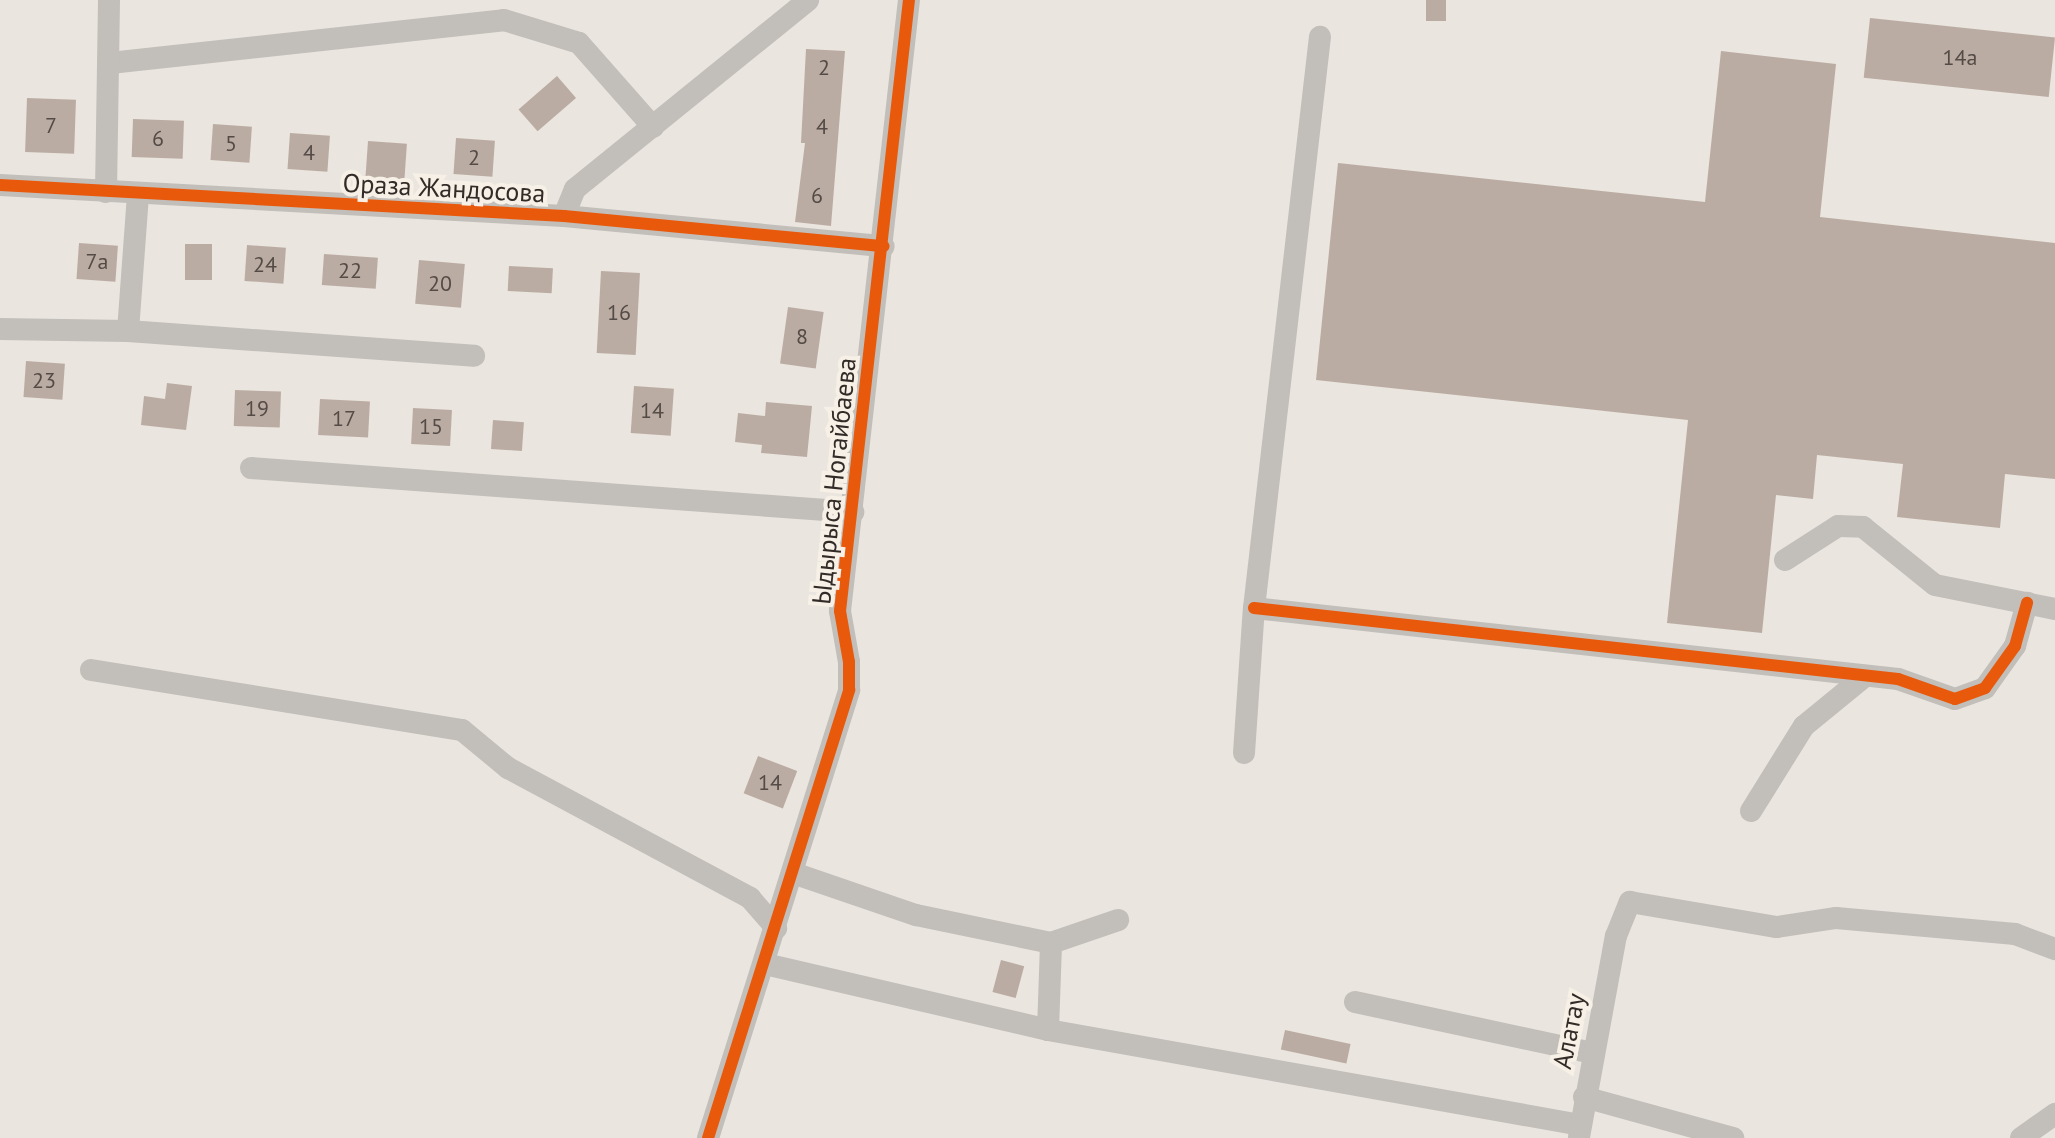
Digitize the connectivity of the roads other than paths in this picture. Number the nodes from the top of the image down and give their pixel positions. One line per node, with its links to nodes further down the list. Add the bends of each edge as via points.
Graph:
1 (109, 0): 5 (street)
2 (808, 0): 6 (street)
3 (909, 0): 11 (street, Ыдырыса Ногайбаева)
4 (1320, 37): 19 (street)
5 (110, 63): 6 (street, via 504,20 579,43); 8 (street)
6 (653, 127): 10 (street, via 575,189)
7 (0, 185): 8 (street, Ораза Жандосова)
8 (106, 192): 9 (street, Ораза Жандосова)
9 (138, 194): 10 (street, Ораза Жандосова); 13 (street)
10 (564, 216): 11 (street, Ораза Жандосова)
11 (884, 246): 16 (street, Ыдырыса Ногайбаева)
12 (0, 329): 13 (street)
13 (128, 331): 14 (street)
14 (474, 356)
15 (251, 468): 16 (street)
16 (853, 512): 25 (street, Ыдырыса Ногайбаева, via 840,611 849,690)
17 (1785, 560): 18 (street, via 1838,526 1863,527 1935,585)
18 (2027, 603): 20 (street); 22 (street, via 2015,646 1978,693 1945,698 1898,679)
19 (1254, 608): 22 (street); 23 (street)
20 (2055, 609)
21 (91, 670): 27 (street, via 462,730 508,768 750,898)
22 (1865, 676): 24 (street, via 1804,726)
23 (1244, 753)
24 (1751, 811)
25 (793, 873): 27 (street, Ыдырыса Ногайбаева); 28 (street, via 916,915)
26 (1118, 920): 28 (street)
27 (776, 928): 30 (street, Ыдырыса Ногайбаева)
28 (1051, 943): 32 (street)
29 (2055, 949): 33 (street, Алатау, via 2015,934 1836,918 1777,927 1630,902 1616,936)
30 (765, 964): 32 (street); 37 (street, Ыдырыса Ногайбаева)
31 (1355, 1002): 33 (street)
32 (1048, 1030): 36 (street)
33 (1593, 1053): 34 (street, Алатау)
34 (1584, 1097): 36 (street, Алатау); 38 (street)
35 (2055, 1114): 39 (street)
36 (1580, 1132)
37 (708, 1138)
38 (1733, 1138)
39 (2021, 1138)

